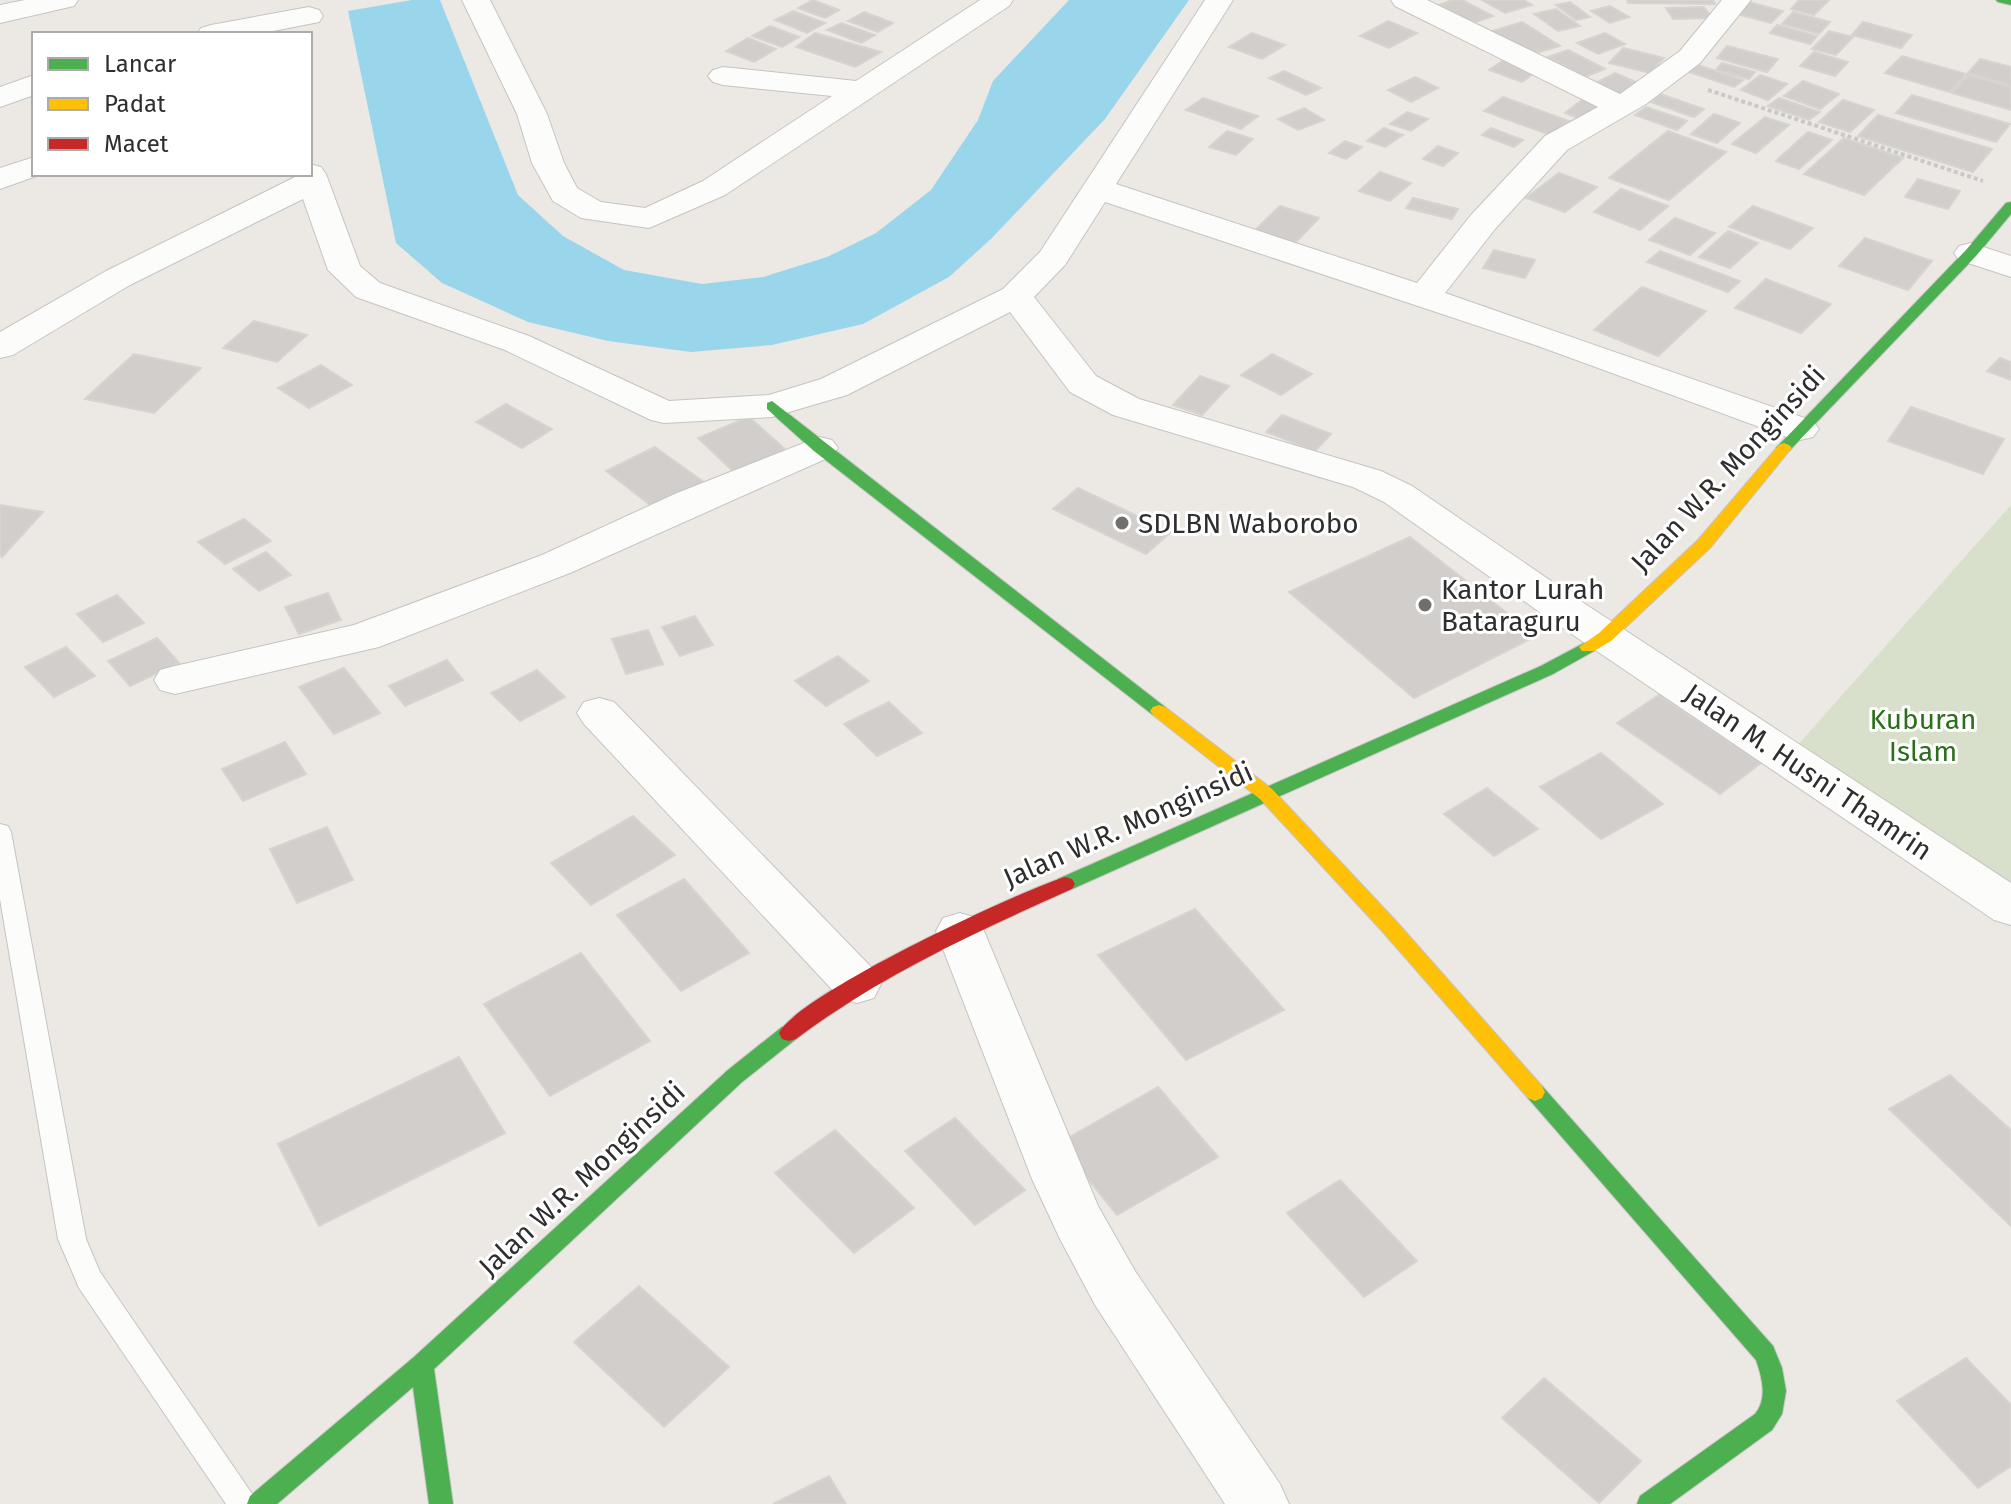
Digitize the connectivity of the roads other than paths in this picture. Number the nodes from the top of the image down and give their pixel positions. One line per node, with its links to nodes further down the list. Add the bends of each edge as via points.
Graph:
1 (64, 0): 9 (street)
2 (999, 0): 14 (street)
3 (1219, 0): 20 (street)
4 (1405, 0): 16 (street)
5 (1737, 0): 16 (street, via 1690,57)
6 (2002, 0): 7 (main road)
7 (2011, 2)
8 (487, 3): 14 (street, via 503,60 532,114 548,163 564,194 593,211 649,218 714,188)
9 (0, 14)
10 (307, 17): 11 (street)
11 (222, 32)
12 (723, 76): 14 (street)
13 (32, 85): 15 (street)
14 (857, 90)
15 (0, 98)
16 (1620, 106): 25 (street, via 1556,143)
17 (32, 167): 19 (street)
18 (310, 178): 26 (street, via 118,278); 27 (street, via 345,270 368,290 517,343 664,412)
19 (0, 179)
20 (1096, 188): 24 (street, via 1053,258); 25 (street)
21 (2011, 206): 22 (main road, Jalan W.R. Monginsidi)
22 (1971, 253): 23 (street); 28 (main road, Jalan W.R. Monginsidi)
23 (2011, 267)
24 (1015, 296): 27 (street, via 834,387); 30 (street, Jalan M. Husni Thamrin, via 1091,390 1126,407 1379,484)
25 (1423, 298): 28 (street)
26 (0, 347)
27 (772, 406): 29 (main road)
28 (1800, 429): 30 (main road, Jalan W.R. Monginsidi, via 1704,544)
29 (819, 448): 31 (street, via 556,564 364,637); 33 (main road)
30 (1605, 637): 33 (main road, Jalan W.R. Monginsidi, via 1547,670); 35 (street, Jalan M. Husni Thamrin)
31 (175, 680)
32 (599, 713): 37 (street)
33 (1266, 794): 36 (main road, Jalan W.R. Monginsidi); 43 (main road, via 1765,1353 1774,1387 1773,1411 1765,1422)
34 (0, 832): 39 (lane, via 72,1239 89,1279)
35 (2011, 907)
36 (960, 931): 37 (main road, Jalan W.R. Monginsidi); 42 (street, via 1079,1222 1115,1288)
37 (857, 984): 38 (main road, Jalan W.R. Monginsidi, via 801,1020 735,1076)
38 (422, 1365): 40 (main road, Jalan W.R. Monginsidi); 41 (main road)
39 (244, 1504)
40 (259, 1504)
41 (441, 1504)
42 (1259, 1504)
43 (1649, 1504)

